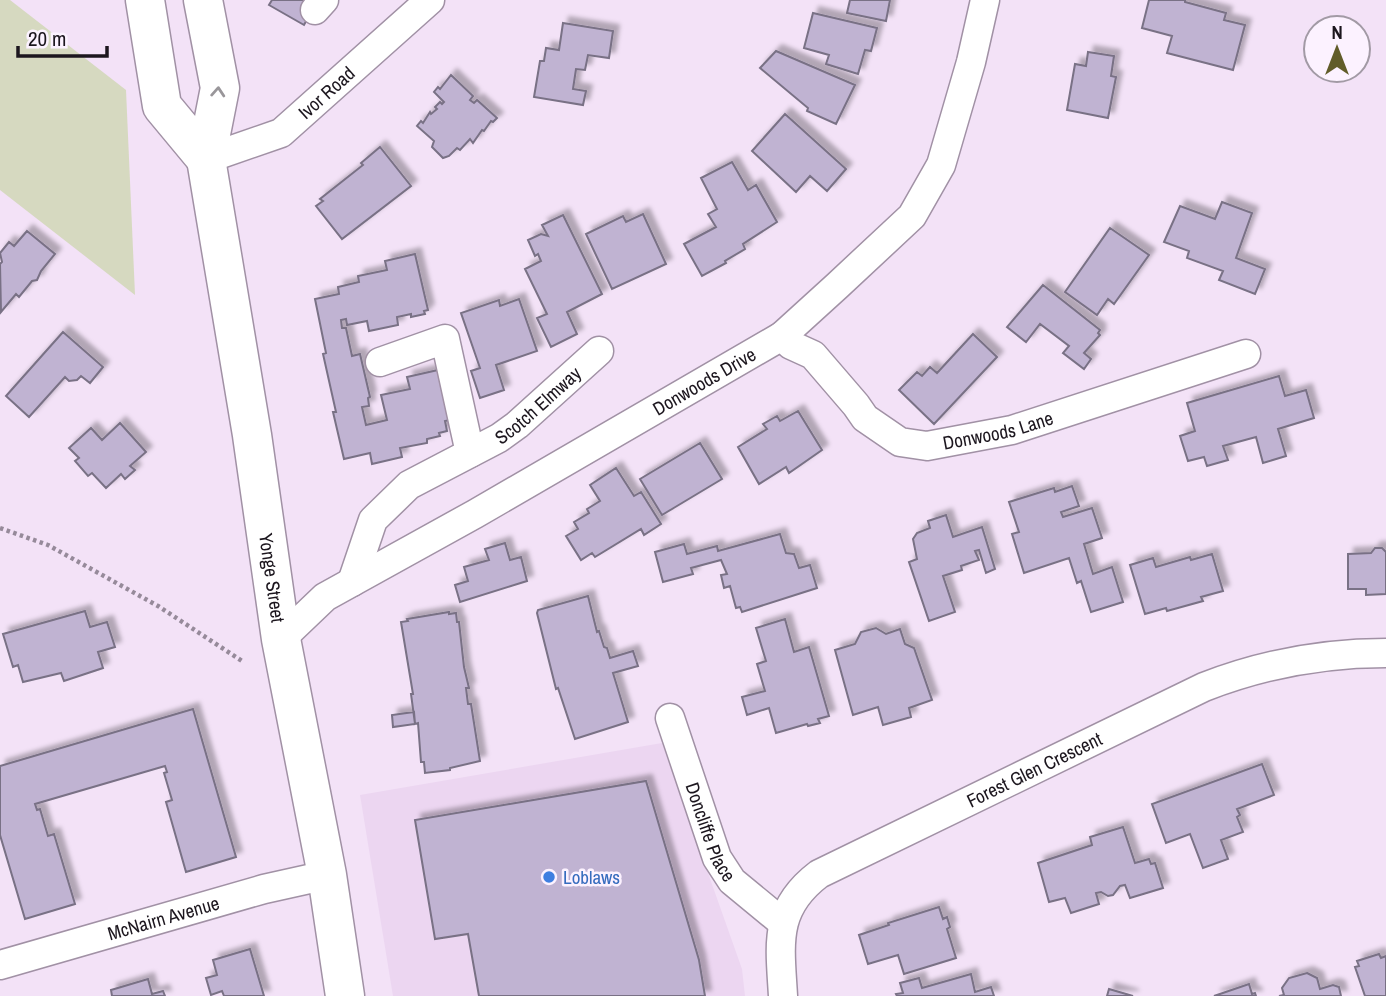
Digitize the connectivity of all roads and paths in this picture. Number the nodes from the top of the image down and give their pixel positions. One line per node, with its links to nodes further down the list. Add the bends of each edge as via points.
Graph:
1 (145, 0): 5 (main road, via 162,106)
2 (203, 0): 5 (main road, Yonge Street, one-way to 2, via 220,88)
3 (430, 0): 5 (street, Ivor Road, via 281,133)
4 (985, 0): 6 (street, Donwoods Drive, via 941,165 912,216)
5 (206, 159): 13 (main road, Yonge Street)
6 (782, 337): 8 (street, Donwoods Lane, via 813,355 865,418 900,442 927,446 1012,430); 12 (street, Donwoods Drive)
7 (599, 351): 10 (street, Scotch Elmway, via 517,425)
8 (1246, 354)
9 (380, 362): 10 (street, Scotch Elmway, via 445,340)
10 (470, 453): 12 (street, Scotch Elmway, via 409,485 373,520)
11 (0, 528): 15 (path, via 48,545 158,606)
12 (352, 582): 13 (street, Donwoods Drive, via 325,597)
13 (281, 639): 17 (main road, Yonge Street)
14 (1386, 653): 18 (street, Forest Glen Crescent, via 1292,661 1194,691 820,874 795,896)
15 (242, 661)
16 (670, 718): 18 (street, Doncliffe Place, via 717,858 732,881)
17 (327, 875): 19 (street, McNairn Avenue); 20 (main road, Yonge Street)
18 (783, 923): 21 (street, Forest Glen Crescent)
19 (0, 965)
20 (345, 996)
21 (783, 996)

